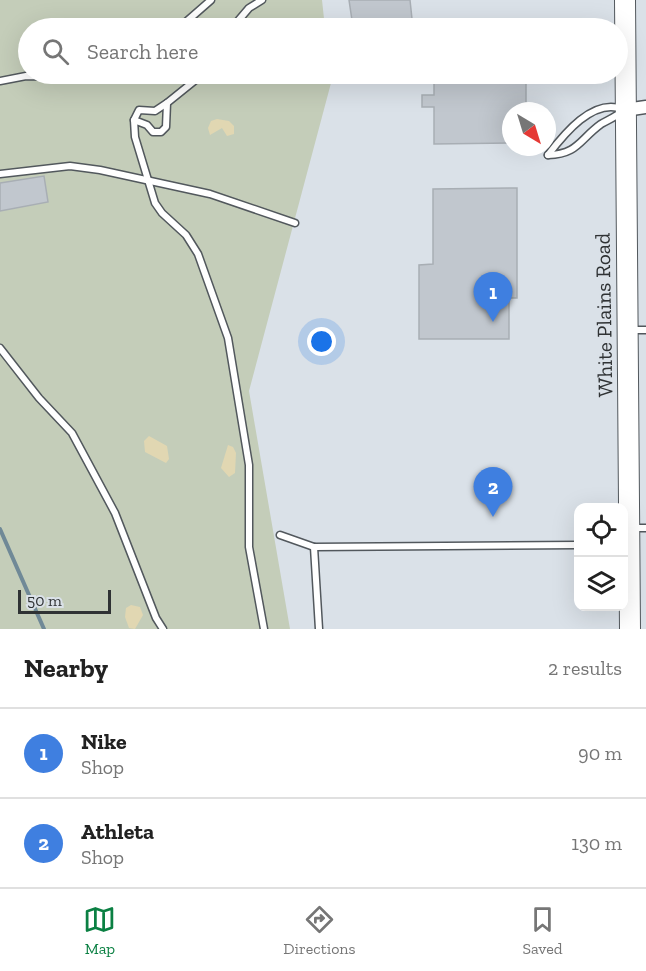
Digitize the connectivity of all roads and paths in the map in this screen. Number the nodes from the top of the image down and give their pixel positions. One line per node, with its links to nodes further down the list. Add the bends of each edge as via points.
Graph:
1 (211, 0): 4 (lane)
2 (262, 0): 5 (lane)
3 (626, 0): 6 (main road, White Plains Road)
4 (190, 18)
5 (240, 18)
6 (626, 18)
7 (18, 78): 8 (lane)
8 (0, 81)
9 (191, 84): 11 (lane)
10 (625, 84): 13 (main road, White Plains Road)
11 (167, 103): 14 (lane, via 155,111 139,110); 14 (lane, via 166,127 161,132 153,132)
12 (646, 107): 13 (street)
13 (625, 110): 13 (lane, via 612,105 592,110 548,155 563,155 579,147 602,123); 18 (main road, White Plains Road)
14 (134, 120): 16 (lane, via 135,138)
15 (0, 174): 16 (lane, via 70,166)
16 (149, 183): 17 (lane, via 210,194); 25 (lane, via 155,203 186,235 198,254 228,338 249,465 249,547)
17 (295, 223)
18 (637, 330): 21 (main road, White Plains Road)
19 (0, 348): 24 (lane, via 72,433 115,513)
20 (280, 535): 23 (lane)
21 (630, 540): 27 (main road, White Plains Road)
22 (574, 545): 23 (lane)
23 (314, 547): 26 (lane)
24 (163, 629)
25 (264, 629)
26 (319, 629)
27 (630, 629)

